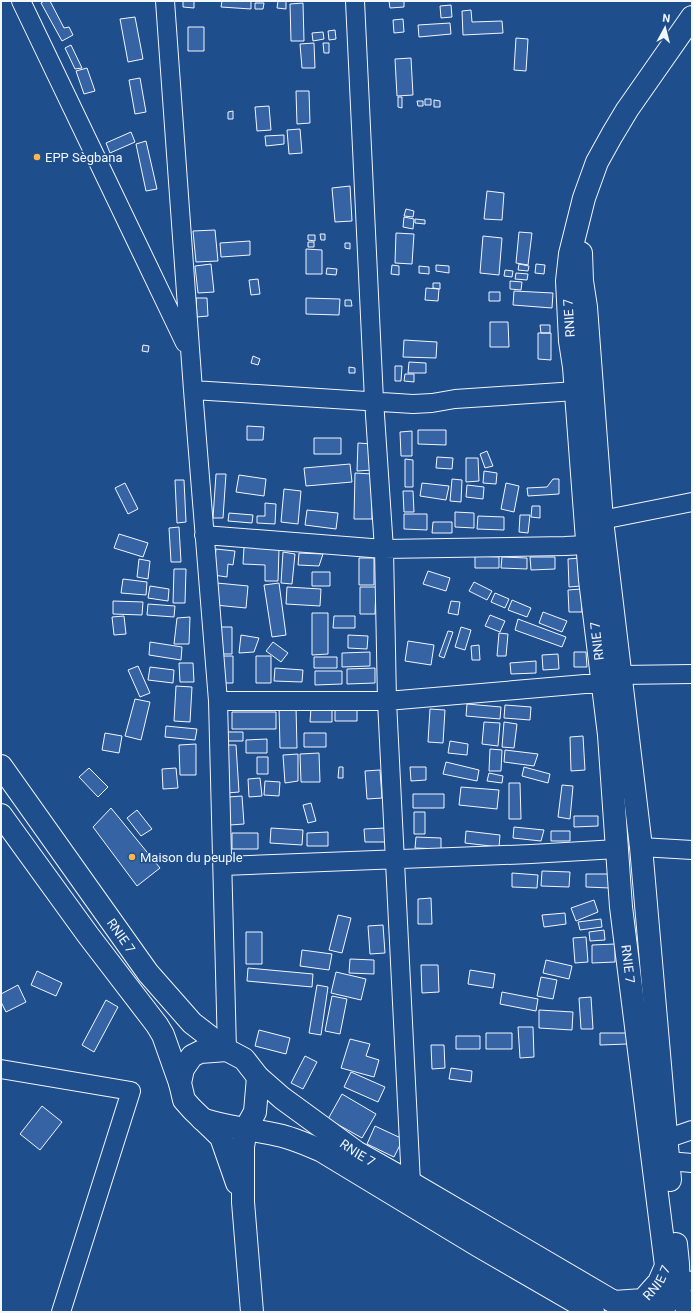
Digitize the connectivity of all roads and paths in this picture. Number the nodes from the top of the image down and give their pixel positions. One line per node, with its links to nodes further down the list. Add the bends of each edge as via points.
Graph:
1 (21, 1): 6 (street)
2 (165, 1): 6 (street)
3 (355, 1): 9 (street)
4 (692, 17): 5 (main road, via 627,110 597,162 584,198)
5 (579, 222): 8 (main road, RNIE 7 / RNIE 7, via 570,254 567,281); 11 (main road, RNIE 7 / RNIE 7)
6 (190, 353): 7 (street)
7 (193, 390): 9 (street); 12 (street)
8 (576, 391): 9 (street, via 413,404); 13 (main road, RNIE 7 / RNIE 7)
9 (374, 400): 14 (street)
10 (692, 502): 11 (street)
11 (602, 520): 16 (main road, RNIE 7 / RNIE 7)
12 (204, 536): 14 (street); 17 (street)
13 (587, 545): 14 (street); 16 (main road, RNIE 7 / RNIE 7, via 590,580)
14 (384, 549): 18 (street)
15 (692, 674): 16 (street)
16 (611, 680): 18 (street); 21 (main road, RNIE 7 / RNIE 7); 22 (main road, RNIE 7 / RNIE 7, via 609,735)
17 (218, 701): 18 (street); 25 (street)
18 (387, 701): 24 (street)
19 (1, 766): 26 (main road, RNIE 7 / RNIE 7, via 148,973 192,1023)
20 (1, 815): 29 (main road, RNIE 7 / RNIE 7, via 88,935 158,1025)
21 (641, 847): 23 (street); 33 (main road, RNIE 7 / RNIE 7)
22 (617, 849): 24 (street); 39 (main road, RNIE 7 / RNIE 7, via 621,907 666,1266 659,1282 643,1300)
23 (692, 850)
24 (395, 859): 25 (street); 36 (street)
25 (223, 866): 26 (street)
26 (227, 1050): 28 (main road, RNIE 7 / RNIE 7, via 244,1059); 29 (main road, via 200,1052 192,1056 183,1069)
27 (1, 1069): 40 (street, via 131,1091)
28 (258, 1076): 31 (main road, via 255,1112); 36 (main road, RNIE 7 / RNIE 7, via 282,1098 356,1152)
29 (180, 1083): 30 (main road, via 184,1100)
30 (202, 1119): 31 (main road, RNIE 7 / RNIE 7); 37 (main road, via 221,1137)
31 (246, 1128): 37 (main road, via 243,1147); 42 (main road, RNIE 7 / RNIE 7, via 280,1135 322,1151)
32 (692, 1130): 33 (street)
33 (666, 1139): 34 (main road, RNIE 7 / RNIE 7)
34 (668, 1161): 35 (street); 38 (main road, RNIE 7 / RNIE 7)
35 (692, 1163)
36 (411, 1183): 39 (main road, RNIE 7 / RNIE 7)
37 (243, 1202): 41 (main road)
38 (686, 1280): 43 (main road, RNIE 7 / RNIE 7, via 673,1298); 44 (street)
39 (619, 1307)
40 (61, 1312)
41 (252, 1312)
42 (593, 1312)
43 (655, 1312)
44 (685, 1312)

